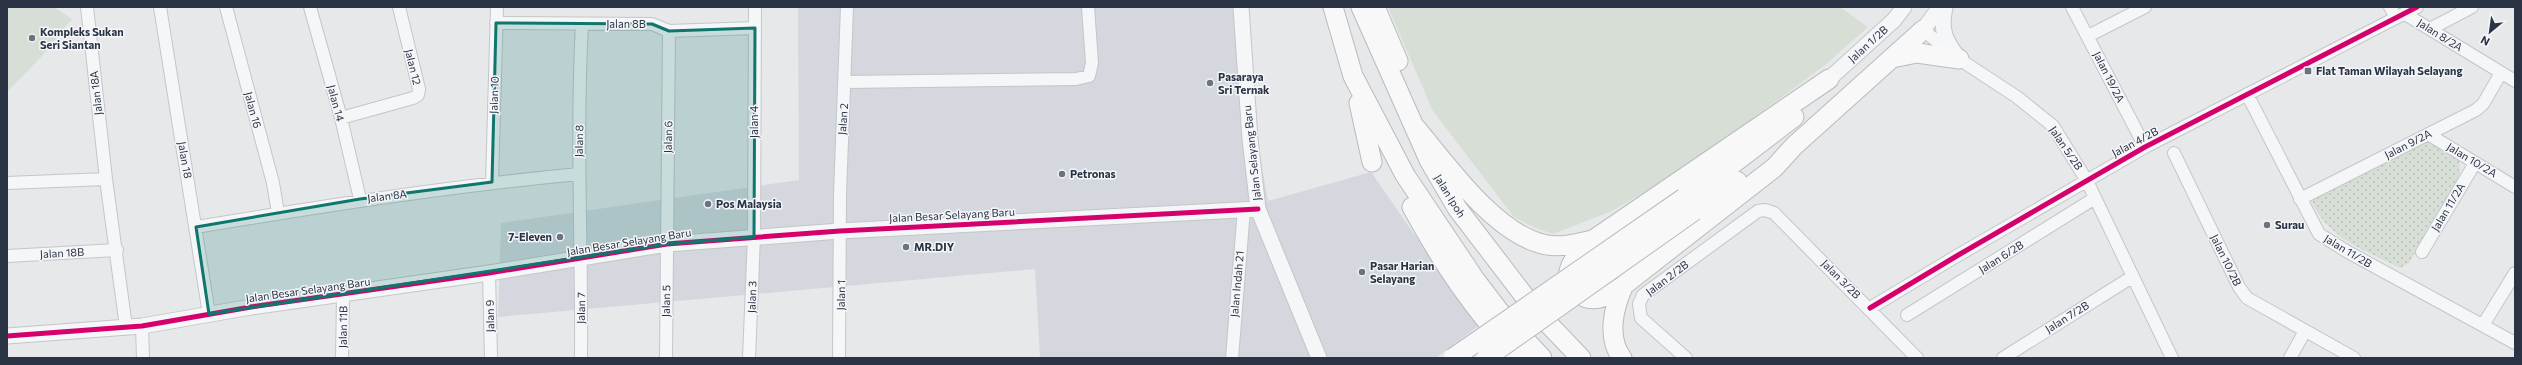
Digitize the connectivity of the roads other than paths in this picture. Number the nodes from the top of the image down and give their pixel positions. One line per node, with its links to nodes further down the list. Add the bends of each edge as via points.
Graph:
1 (87, 7): 50 (street, Jalan 18A)
2 (160, 7): 62 (street, Jalan 18)
3 (226, 7): 61 (street, Jalan 16)
4 (310, 7): 41 (street, Jalan 14)
5 (399, 7): 41 (street, Jalan 12, via 419,89 418,95)
6 (497, 7): 24 (street, Jalan 10)
7 (755, 7): 26 (street, Jalan 4)
8 (848, 7): 37 (street, Jalan 2)
9 (1088, 7): 37 (street, via 1092,63 1089,76 1076,79)
10 (1241, 7): 59 (street, Jalan Selayang Baru, via 1250,139)
11 (1333, 7): 34 (highway)
12 (1361, 7): 42 (highway, Jalan Ipoh)
13 (1375, 7): 38 (highway)
14 (1904, 7): 35 (street, Jalan 1/2B, via 1894,20)
15 (1930, 7): 28 (street)
16 (1940, 7): 28 (street)
17 (1945, 7): 32 (street, via 1944,38)
18 (2072, 7): 30 (street, Jalan 19/2A)
19 (2145, 7): 30 (street)
20 (2390, 7): 23 (street)
21 (2417, 7): 23 (street, Jalan 4/2B)
22 (2472, 7): 27 (street)
23 (2401, 16): 27 (street, Jalan 8/2A); 39 (street, Jalan 4/2B)
24 (496, 22): 25 (street, Jalan 8B); 52 (street, Jalan 10)
25 (582, 24): 29 (street, Jalan 8B, via 652,24); 49 (street, Jalan 8)
26 (755, 28): 29 (street, Jalan 8B); 64 (street, Jalan 4)
27 (2430, 29): 33 (street, Jalan 8/2A)
28 (1923, 30): 31 (highway); 32 (street, Jalan 5/2B)
29 (669, 31): 66 (street, Jalan 6)
30 (2088, 36): 45 (street, Jalan 19/2A)
31 (1892, 58): 32 (highway, via 1917,53); 44 (highway)
32 (1959, 59): 51 (street, Jalan 5/2B, via 2017,97 2053,126)
33 (2502, 73): 36 (street, Jalan 8/2A); 43 (street, Jalan 9/2A, via 2483,104)
34 (1354, 76): 40 (highway); 47 (highway)
35 (1829, 79): 58 (highway, via 1794,118 1730,166); 65 (highway)
36 (2515, 81)
37 (845, 82): 63 (street, Jalan 2)
38 (1408, 82)
39 (2247, 94): 45 (street, Jalan 4/2B); 57 (street, Jalan 11/2B)
40 (1372, 114): 96 (highway, via 1404,192 1435,249 1480,316); 97 (highway, via 1405,175 1445,236 1502,315)
41 (341, 118): 56 (street, Jalan 14)
42 (1416, 128): 65 (highway, via 1504,225 1540,244 1575,244); 98 (highway, Jalan Ipoh, via 1440,180 1476,235 1535,310)
43 (2428, 134): 48 (street, Jalan 10/2A); 57 (street, Jalan 9/2A)
44 (1794, 146): 58 (highway); 74 (highway, via 1775,167)
45 (2145, 148): 51 (street, Jalan 4/2B)
46 (2174, 153): 82 (street, Jalan 10/2B, via 2239,287 2247,298)
47 (1372, 162)
48 (2475, 163): 54 (street, Jalan 10/2A); 68 (street, Jalan 11/2A)
49 (579, 174): 52 (street, Jalan 8A); 70 (street, Jalan 8)
50 (106, 179): 53 (street); 67 (street, Jalan 18A)
51 (2087, 181): 55 (street, Jalan 5/2B); 76 (street, Jalan 4/2B)
52 (492, 182): 56 (street, Jalan 8A)
53 (7, 183)
54 (2515, 187)
55 (2096, 198): 73 (street, Jalan 5/2B); 78 (street, Jalan 6/2B)
56 (360, 199): 61 (street, Jalan 8A)
57 (2300, 199): 79 (street, Jalan 11/2B, via 2319,234 2332,243)
58 (1689, 205): 94 (highway, bridge); 95 (highway, bridge)
59 (1251, 209): 63 (street, Jalan Besar Selayang Baru); 92 (street, Jalan Indah 21); 93 (street, Jalan Selayang Baru)
60 (1758, 211): 76 (street, Jalan 3/2B, via 1774,213); 100 (street, Jalan 2/2B, via 1643,295 1638,304 1641,318)
61 (278, 213): 62 (street, Jalan 8A)
62 (196, 227): 77 (street, Jalan 18)
63 (840, 231): 64 (street, Jalan Besar Selayang Baru); 91 (street, Jalan 1)
64 (754, 237): 66 (street, Jalan Besar Selayang Baru); 90 (street, Jalan 3)
65 (1593, 240): 74 (highway, via 1574,260 1568,280 1571,288 1590,299 1612,294)
66 (667, 244): 70 (street, Jalan Besar Selayang Baru); 89 (street, Jalan 5)
67 (117, 250): 69 (street, Jalan 18B); 81 (street, Jalan 18A)
68 (2422, 252)
69 (7, 256)
70 (582, 259): 72 (street, Jalan Besar Selayang Baru); 88 (street, Jalan 7)
71 (2515, 273): 79 (street)
72 (489, 274): 75 (street, Jalan Besar Selayang Baru); 87 (street, Jalan 9)
73 (2132, 277): 102 (street, Jalan 7/2B); 103 (street, Jalan 5/2B)
74 (1624, 285): 99 (highway, via 1617,300 1613,319 1614,338)
75 (343, 295): 77 (street, Jalan Besar Selayang Baru); 86 (street, Jalan 11B)
76 (1870, 308): 101 (street, Jalan 3/2B)
77 (209, 314): 80 (street, Jalan Besar Selayang Baru)
78 (1907, 315)
79 (2483, 325): 84 (street, Jalan 11/2B)
80 (142, 326): 81 (street, Jalan Besar Selayang Baru); 85 (street)
81 (126, 327): 83 (street, Jalan Besar Selayang Baru)
82 (2305, 331): 104 (street); 105 (street, Jalan 10/2B)
83 (7, 336)
84 (2515, 343)
85 (143, 358)
86 (342, 358)
87 (491, 358)
88 (581, 358)
89 (666, 358)
90 (750, 358)
91 (839, 358)
92 (1232, 358)
93 (1319, 358)
94 (1453, 358)
95 (1486, 358)
96 (1519, 358)
97 (1542, 358)
98 (1582, 358)
99 (1622, 358)
100 (1686, 358)
101 (1917, 358)
102 (2003, 358)
103 (2172, 358)
104 (2290, 358)
105 (2354, 358)

